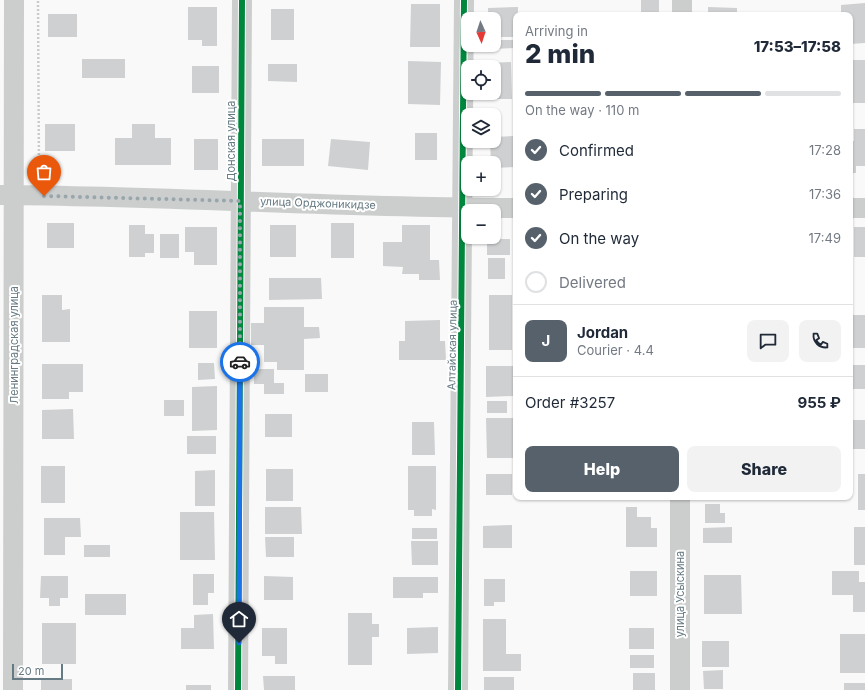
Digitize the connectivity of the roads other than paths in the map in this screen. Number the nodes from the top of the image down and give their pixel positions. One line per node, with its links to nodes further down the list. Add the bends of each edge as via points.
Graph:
1 (14, 0): 6 (street, Ленинградская улица)
2 (242, 0): 7 (street, Донская улица)
3 (464, 0): 8 (street, Алтайская улица)
4 (682, 0): 5 (street)
5 (682, 12)
6 (7, 195): 7 (street, улица Орджоникидзе); 16 (street, Ленинградская улица)
7 (240, 201): 9 (street, улица Орджоникидзе); 17 (street, Донская улица)
8 (463, 204)
9 (461, 208)
10 (501, 208): 11 (street, улица Орджоникидзе)
11 (513, 208)
12 (853, 208): 13 (street)
13 (865, 208)
14 (463, 244): 18 (street, Алтайская улица)
15 (680, 500): 19 (street, улица Усыскина)
16 (13, 690)
17 (238, 690)
18 (458, 690)
19 (680, 690)

